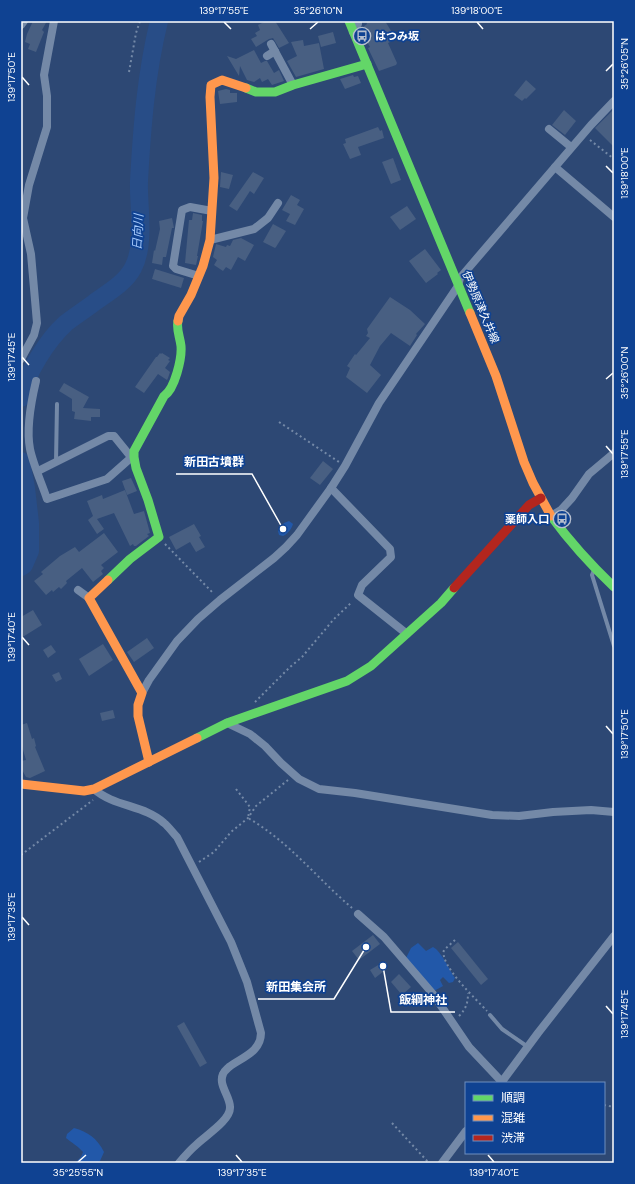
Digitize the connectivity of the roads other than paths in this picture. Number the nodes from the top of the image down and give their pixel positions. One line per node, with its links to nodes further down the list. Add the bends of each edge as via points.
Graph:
1 (24, 21): 5 (street)
2 (54, 21): 20 (street, via 44,75 47,96 46,127 29,185 23,218 32,254 37,323 34,335)
3 (349, 21): 6 (street, 伊勢原津久井線)
4 (358, 21): 6 (street)
5 (21, 25)
6 (353, 32): 8 (street, 伊勢原津久井線)
7 (267, 56): 9 (street, via 273,48)
8 (367, 64): 9 (street); 19 (street, 伊勢原津久井線)
9 (292, 86): 15 (street, via 265,93 222,80 210,85 214,178)
10 (614, 101): 12 (street)
11 (549, 129): 12 (street)
12 (571, 147): 13 (street)
13 (555, 166): 16 (street); 19 (street, via 460,278)
14 (278, 203): 17 (street, via 268,218 254,229)
15 (212, 211): 17 (street); 18 (street, via 190,207 182,210 173,266)
16 (614, 217)
17 (210, 240): 18 (street)
18 (199, 276): 25 (street, via 179,316 177,325 181,352 177,374)
19 (458, 286): 28 (street, via 379,403); 29 (street, 伊勢原津久井線, via 496,376 524,462)
20 (21, 359)
21 (36, 382): 23 (street)
22 (57, 404): 26 (lane)
23 (25, 419): 27 (street, via 30,449)
24 (614, 453): 30 (street, via 589,474 561,510)
25 (132, 457): 26 (street, via 114,436 108,436); 27 (street, via 107,479 47,499); 34 (street, via 159,537 130,559)
26 (56, 462): 27 (street)
27 (38, 471)
28 (331, 488): 35 (street, via 390,549 391,557 362,586 358,595); 37 (street, via 286,547 220,600 178,640)
29 (541, 498): 30 (street, 伊勢原津久井線); 35 (street, via 529,505 441,603)
30 (551, 516): 31 (street, 伊勢原津久井線, via 571,544)
31 (595, 569): 32 (street, 伊勢原津久井線); 36 (lane, via 592,575)
32 (614, 587)
33 (78, 590): 34 (street)
34 (89, 598): 37 (street)
35 (407, 634): 38 (street, via 371,666 348,681)
36 (614, 646)
37 (142, 693): 39 (street, via 138,716)
38 (226, 723): 39 (street); 42 (street, via 250,734 299,779 319,789 492,815 519,816 591,810)
39 (149, 762): 41 (street)
40 (21, 784): 41 (street)
41 (97, 792): 50 (street, via 150,814 164,823 176,837 231,942 251,996 261,1033 255,1050 222,1075 230,1106 228,1115)
42 (614, 812)
43 (358, 914): 47 (street, via 384,937 433,994 469,1047)
44 (614, 936): 46 (street)
45 (490, 1015): 46 (lane, via 502,1029)
46 (528, 1047): 47 (street)
47 (502, 1082)
48 (465, 1132): 49 (street)
49 (449, 1155): 51 (street); 52 (street)
50 (179, 1163)
51 (442, 1163)
52 (454, 1163)

